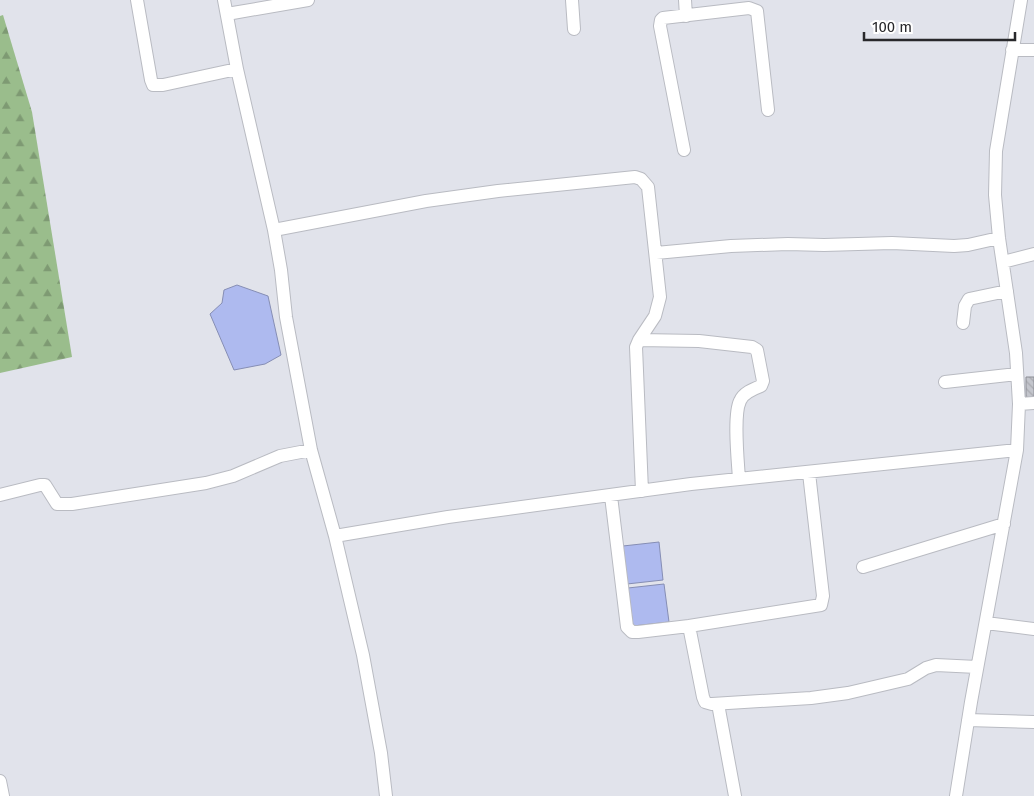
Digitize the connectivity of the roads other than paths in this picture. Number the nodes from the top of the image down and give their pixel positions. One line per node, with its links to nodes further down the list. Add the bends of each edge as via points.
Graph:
1 (137, 0): 12 (street, via 153,85)
2 (224, 0): 7 (street)
3 (308, 0): 7 (street)
4 (572, 0): 9 (street)
5 (685, 0): 8 (street)
6 (1021, 0): 10 (street)
7 (227, 14): 12 (street)
8 (686, 16): 13 (street, via 749,8 756,10); 14 (street, via 663,18 660,26)
9 (574, 29)
10 (1012, 50): 11 (street); 16 (street, via 996,151)
11 (1034, 50)
12 (237, 69): 15 (street)
13 (768, 110)
14 (684, 150)
15 (274, 230): 17 (street, via 426,201 641,178 648,187); 27 (street)
16 (999, 238): 17 (street, via 954,246 892,242 788,244); 19 (street)
17 (656, 253): 22 (street, via 659,305)
18 (1034, 254): 19 (street)
19 (1003, 262): 20 (street)
20 (1007, 291): 21 (street, via 969,299); 23 (street)
21 (963, 323)
22 (639, 340): 30 (street, via 699,341 757,350 763,381 761,386 744,395 737,414); 31 (street, via 636,364)
23 (1018, 374): 24 (street); 26 (street)
24 (945, 382)
25 (1034, 403): 26 (street)
26 (1019, 404): 28 (street)
27 (310, 450): 32 (street, via 280,456 233,476 206,483 72,504 57,504 45,485 40,484); 35 (street)
28 (1017, 450): 29 (street); 34 (street)
29 (809, 473): 30 (street); 38 (street, via 823,596 821,605)
30 (739, 479): 31 (street)
31 (642, 491): 33 (street)
32 (0, 495)
33 (610, 496): 35 (street, via 448,517); 38 (street, via 628,630 638,632)
34 (1004, 524): 36 (street); 37 (street)
35 (335, 536): 46 (street, via 363,655)
36 (863, 567)
37 (986, 623): 39 (street); 40 (street)
38 (689, 626): 41 (street, via 703,697 708,703)
39 (1034, 629)
40 (977, 667): 41 (street, via 936,665 908,679 848,693); 42 (street)
41 (718, 704): 47 (street)
42 (968, 720): 43 (street); 48 (street)
43 (1034, 722)
44 (0, 781): 45 (street)
45 (3, 796)
46 (386, 796)
47 (735, 796)
48 (956, 796)

